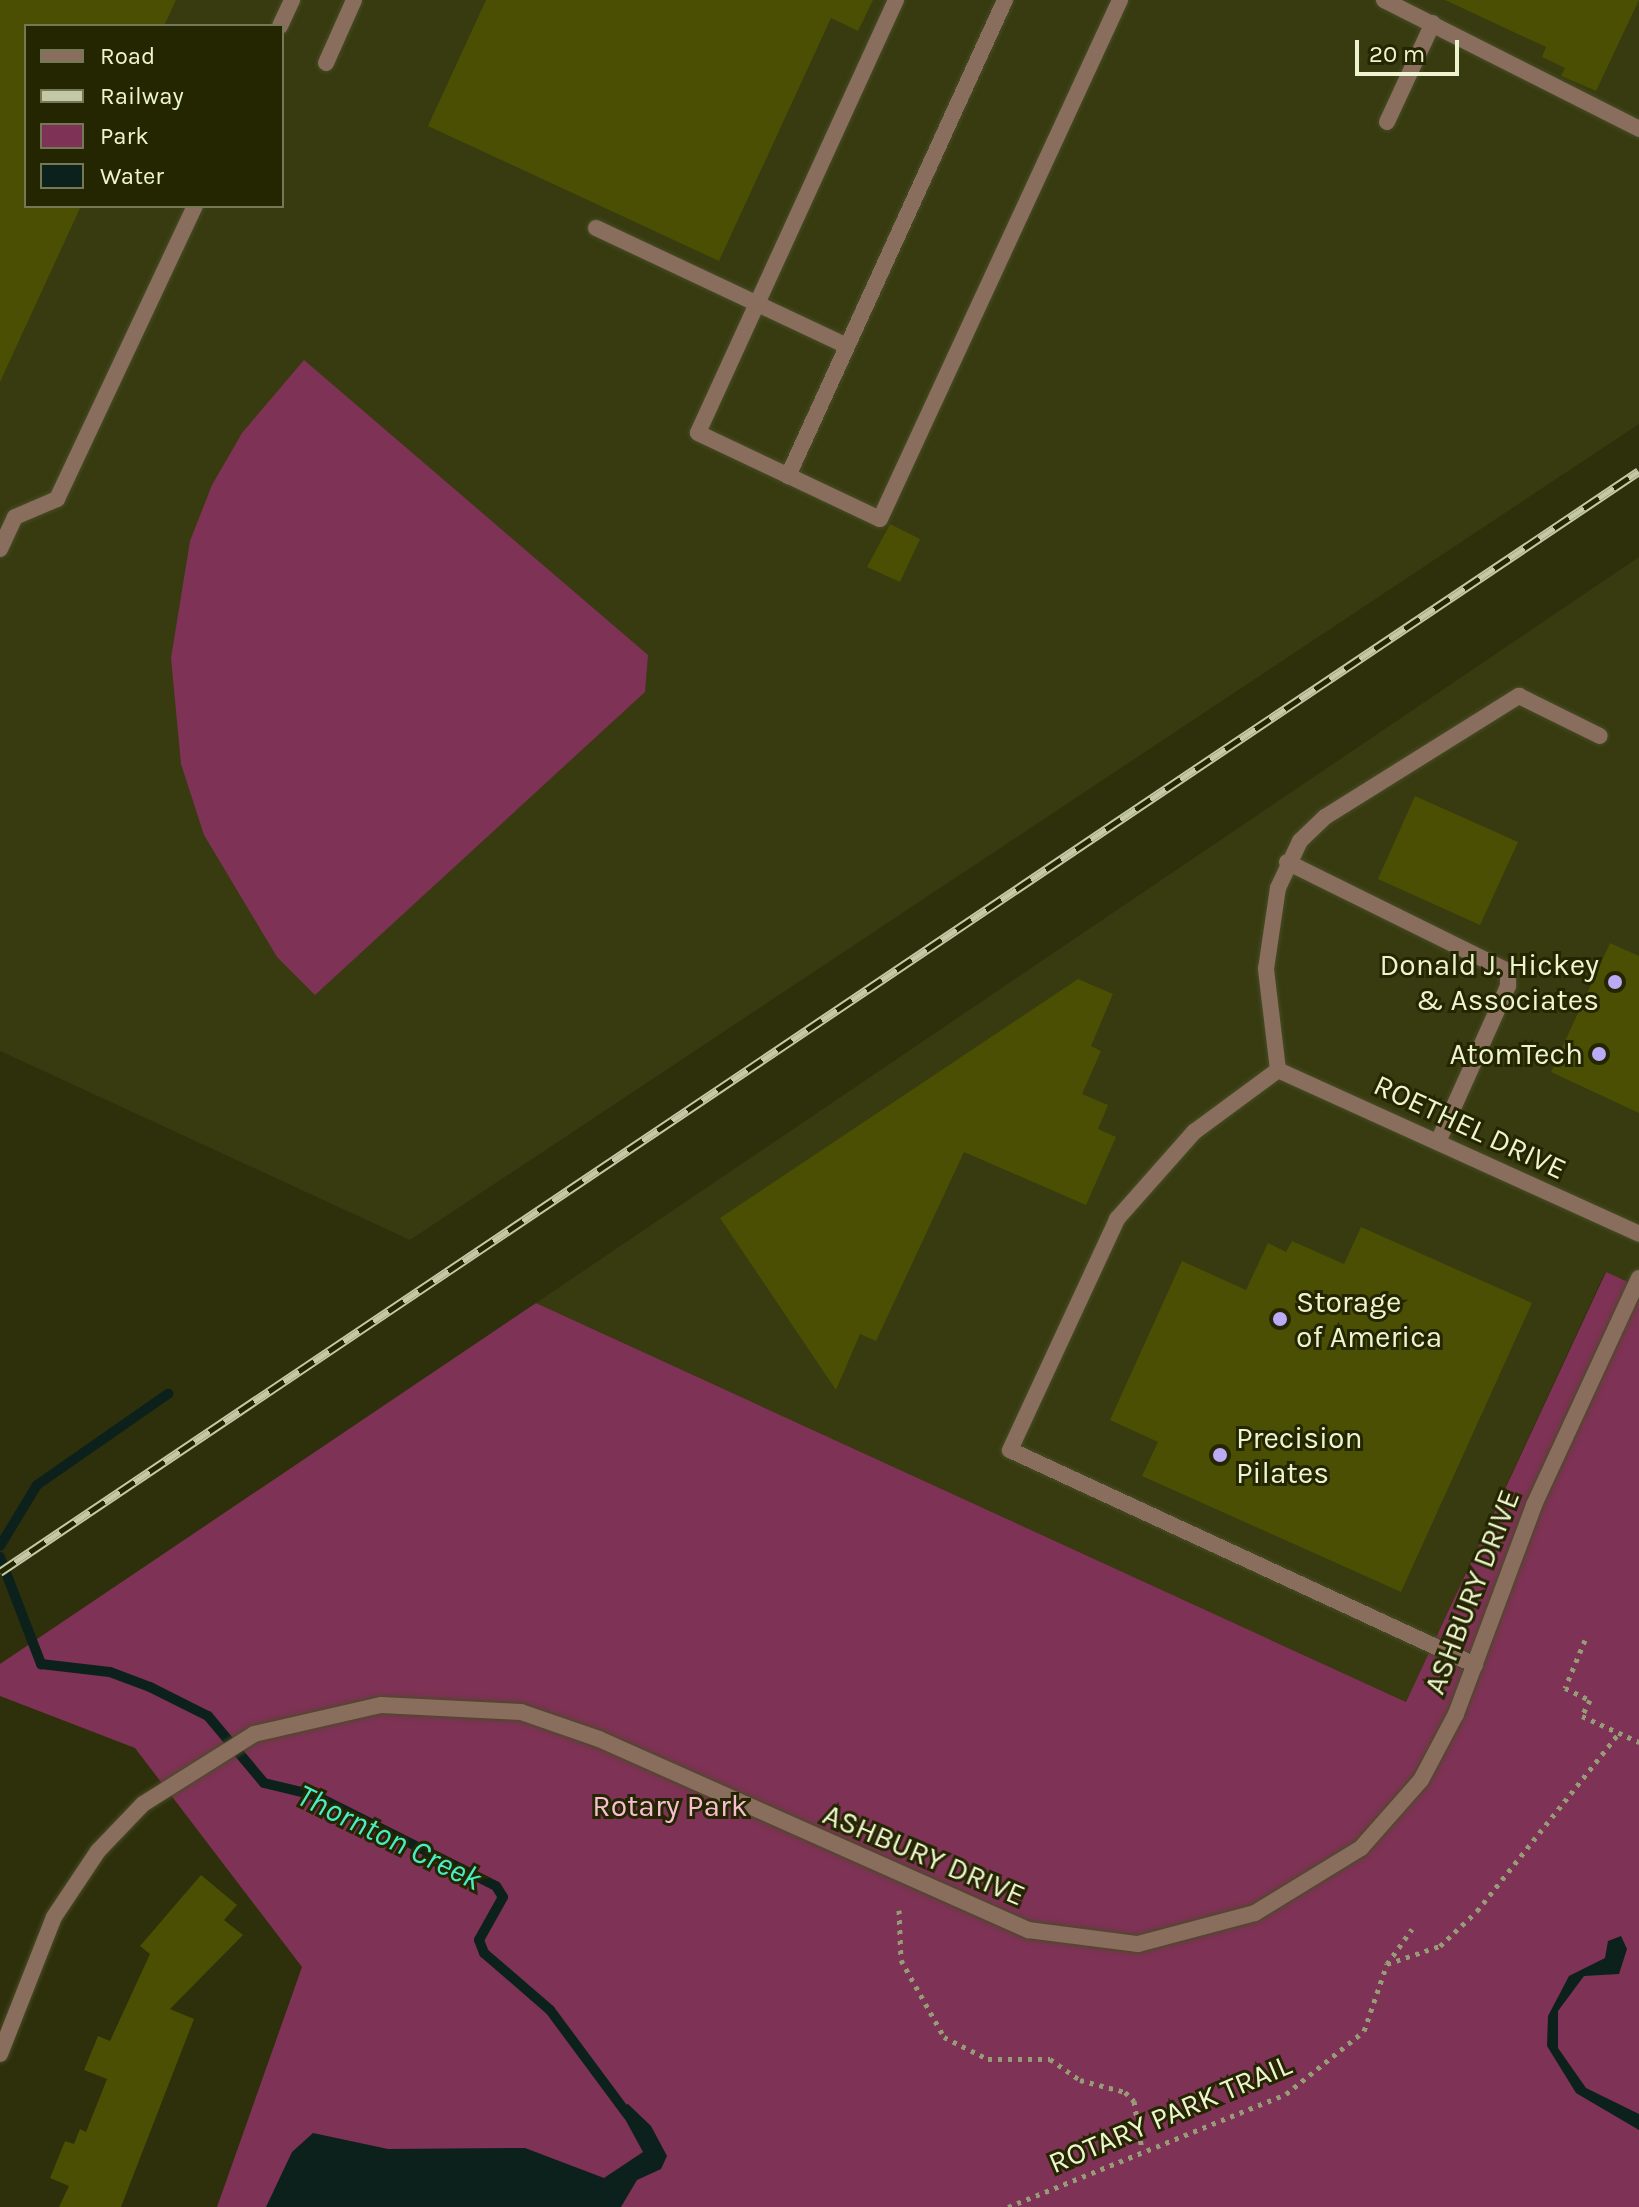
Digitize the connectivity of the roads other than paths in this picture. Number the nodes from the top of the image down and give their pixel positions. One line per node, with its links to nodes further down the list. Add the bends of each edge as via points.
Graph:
1 (292, 0): 8 (street)
2 (354, 0): 9 (street)
3 (896, 0): 14 (street)
4 (1005, 0): 15 (street)
5 (1120, 0): 16 (street, via 880,519)
6 (1384, 0): 7 (street)
7 (1433, 23): 10 (street); 11 (street)
8 (281, 24)
9 (326, 63)
10 (1387, 122)
11 (1639, 129)
12 (194, 208): 17 (street, via 57,499 15,517)
13 (596, 228): 14 (street)
14 (757, 304): 15 (street); 16 (street, via 698,433)
15 (847, 346): 16 (street)
16 (788, 476)
17 (0, 549)
18 (1600, 736): 19 (street, via 1519,696 1325,817)
19 (1287, 862): 20 (street, via 1266,969); 21 (street, via 1508,971 1508,986)
20 (1278, 1070): 21 (street, ROETHEL DRIVE); 24 (street, via 1194,1132 1117,1219 1010,1450)
21 (1438, 1142): 22 (street, ROETHEL DRIVE)
22 (1639, 1234)
23 (1639, 1278): 24 (street, ASHBURY DRIVE, via 1534,1505)
24 (1475, 1665): 25 (street, ASHBURY DRIVE, via 1421,1780 1361,1848 1255,1913 1138,1944 1028,1930 599,1739 521,1712 381,1705 254,1734 216,1753 143,1804 77,1879 38,1951)
25 (0, 2054)

